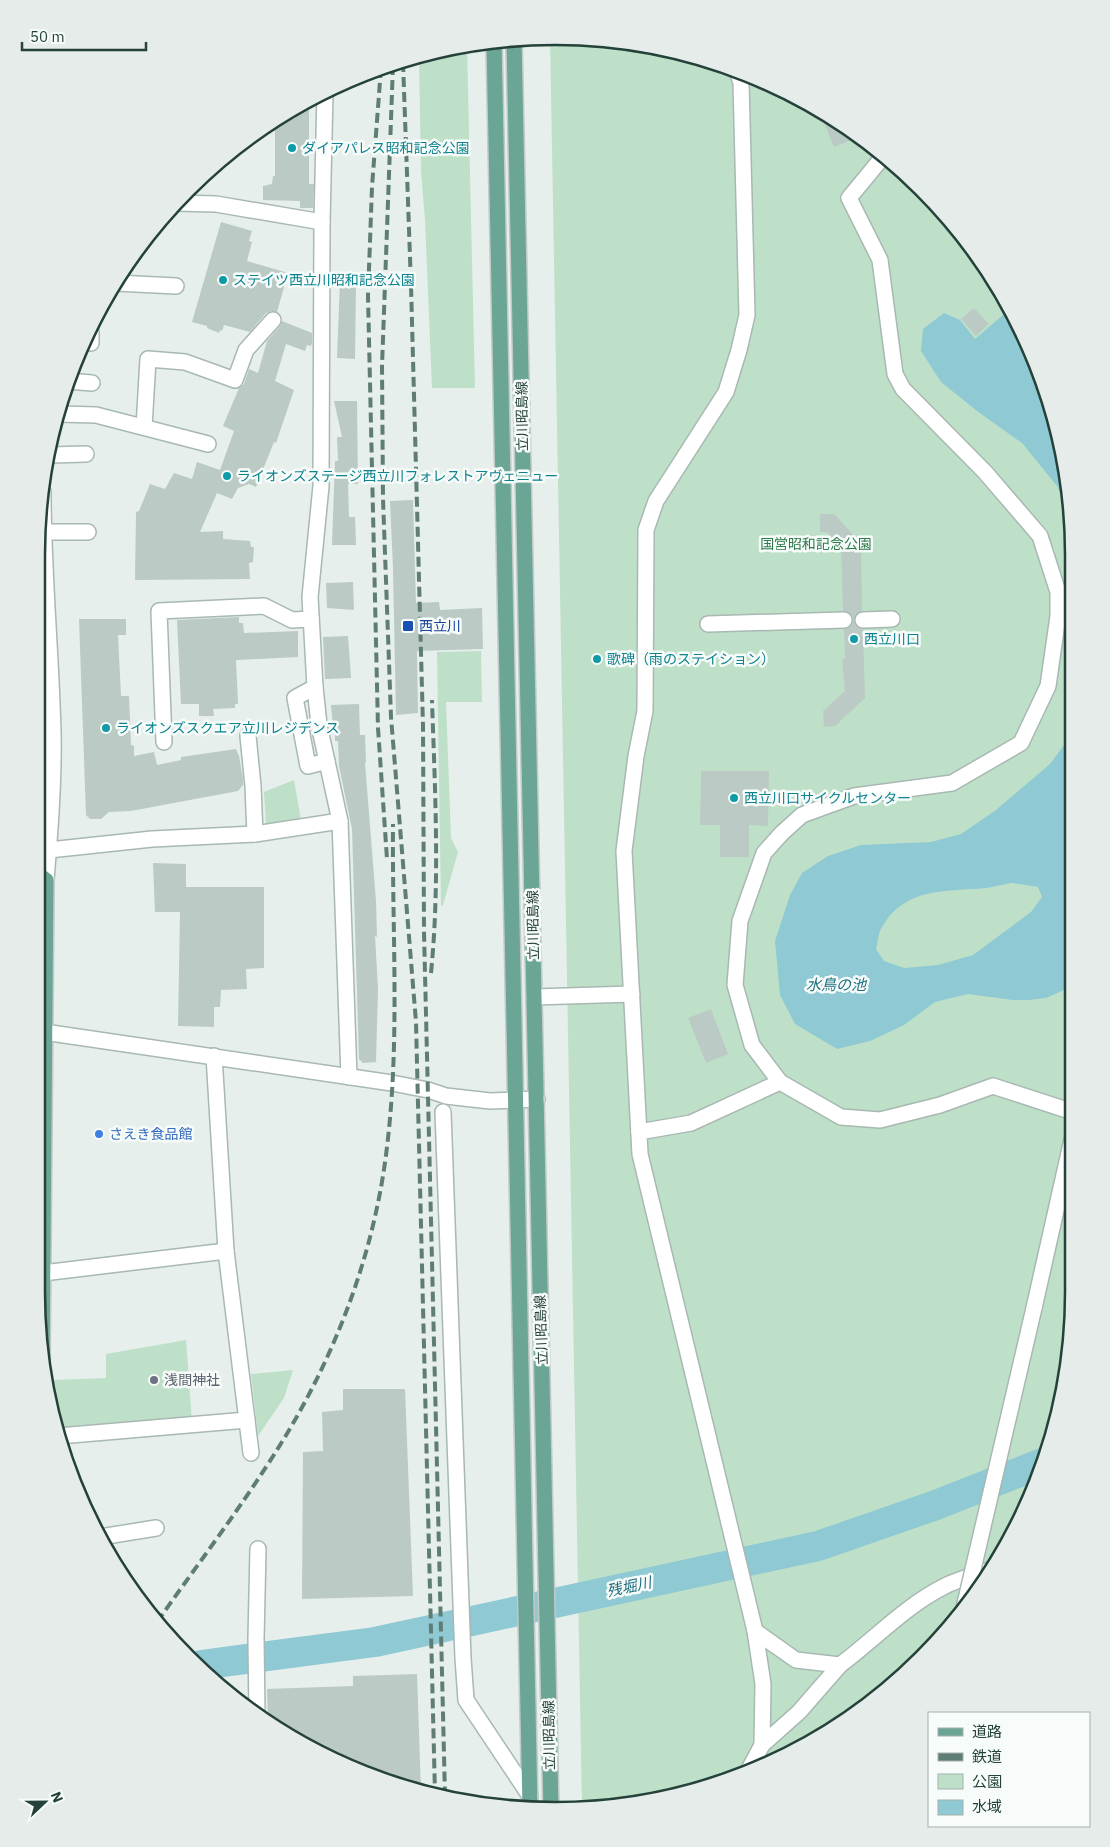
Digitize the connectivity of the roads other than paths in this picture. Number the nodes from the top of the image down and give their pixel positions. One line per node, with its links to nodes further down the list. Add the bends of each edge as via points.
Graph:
1 (514, 47): 35 (main road, 立川昭島線)
2 (494, 48): 41 (main road, 立川昭島線)
3 (740, 80): 34 (street, via 747,315 726,392 656,501 646,530 645,711 624,851)
4 (324, 101): 7 (street)
5 (879, 162): 39 (street, via 849,198 880,260 895,374 903,389 985,472 1040,536 1058,592 1058,616 1048,686 1021,743 952,783 854,796 802,815 764,853 740,921 735,985 752,1045)
6 (186, 203): 7 (street, via 216,204)
7 (322, 222): 20 (street, via 321,486 310,597)
8 (124, 283): 9 (street)
9 (176, 286)
10 (273, 320): 14 (street, via 246,350 234,380 185,362 148,359)
11 (76, 382): 12 (street)
12 (92, 383)
13 (65, 414): 14 (street, via 96,415)
14 (144, 428): 15 (street)
15 (208, 444)
16 (86, 454): 17 (street)
17 (55, 456)
18 (46, 532): 19 (street)
19 (88, 532)
20 (311, 619): 26 (street); 28 (street, via 292,620 264,606 159,610)
21 (892, 619): 23 (street)
22 (844, 620): 24 (street)
23 (863, 620)
24 (708, 624)
25 (45, 659): 32 (street, via 53,734)
26 (315, 687): 29 (street); 29 (street, via 295,698 308,766)
27 (248, 736): 31 (street)
28 (164, 742)
29 (327, 761): 30 (street)
30 (340, 821): 31 (street); 38 (street)
31 (255, 834): 32 (street, via 152,839)
32 (49, 850): 33 (street)
33 (45, 865)
34 (632, 994): 35 (street); 44 (street)
35 (534, 997): 40 (main road, 立川昭島線)
36 (45, 1032): 37 (street)
37 (214, 1056): 38 (street); 46 (street)
38 (350, 1077): 41 (street, via 419,1088 446,1096)
39 (780, 1082): 42 (street, via 841,1117 880,1120 940,1106 993,1086); 44 (street, via 691,1123)
40 (537, 1099): 41 (street); 62 (main road, 立川昭島線)
41 (516, 1100): 61 (main road, 立川昭島線)
42 (1065, 1109)
43 (443, 1112): 61 (street, via 466,1700)
44 (639, 1132): 56 (street, via 640,1154)
45 (1065, 1170): 55 (street, bridge)
46 (226, 1251): 47 (street); 48 (street)
47 (45, 1273)
48 (246, 1420): 49 (street); 50 (street)
49 (66, 1435)
50 (251, 1453)
51 (156, 1528): 52 (street)
52 (107, 1536)
53 (258, 1549): 58 (street)
54 (980, 1573): 57 (street, via 945,1586 901,1614)
55 (968, 1591)
56 (756, 1631): 57 (street, via 796,1660); 59 (street, via 763,1684)
57 (840, 1666): 59 (street, via 800,1712)
58 (257, 1705)
59 (762, 1745): 60 (street)
60 (753, 1761)
61 (530, 1802)
62 (551, 1802)

